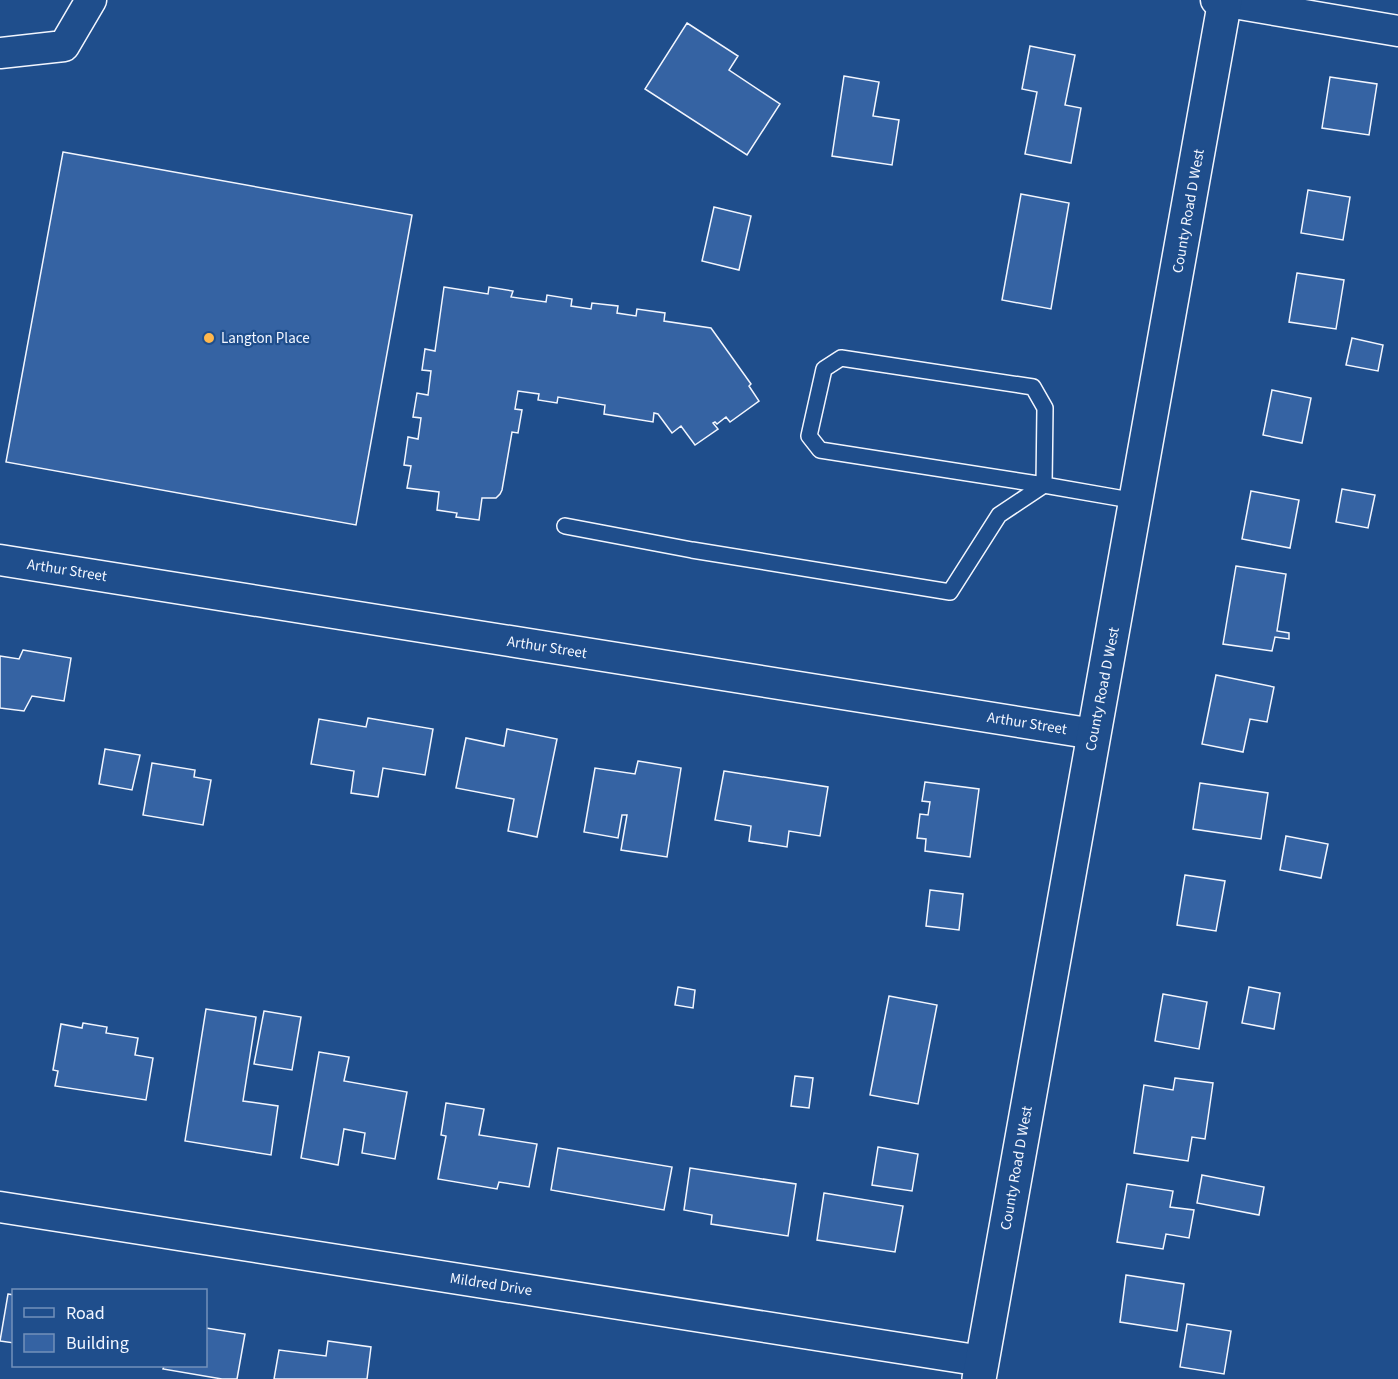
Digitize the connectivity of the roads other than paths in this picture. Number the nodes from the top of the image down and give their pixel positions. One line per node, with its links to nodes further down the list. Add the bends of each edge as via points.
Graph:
1 (91, 0): 4 (street, via 64,46)
2 (1222, 0): 3 (street); 6 (street, County Road D West)
3 (1398, 31)
4 (0, 53)
5 (1044, 485): 5 (lane, via 1045,408 1033,387 841,358 824,369 809,436 820,450); 6 (lane); 7 (lane, via 999,515 950,592)
6 (1136, 501): 9 (street, County Road D West)
7 (565, 526)
8 (0, 560): 9 (street, Arthur Street)
9 (1094, 734): 11 (street, County Road D West)
10 (0, 1207): 11 (street, Mildred Drive)
11 (981, 1370)

